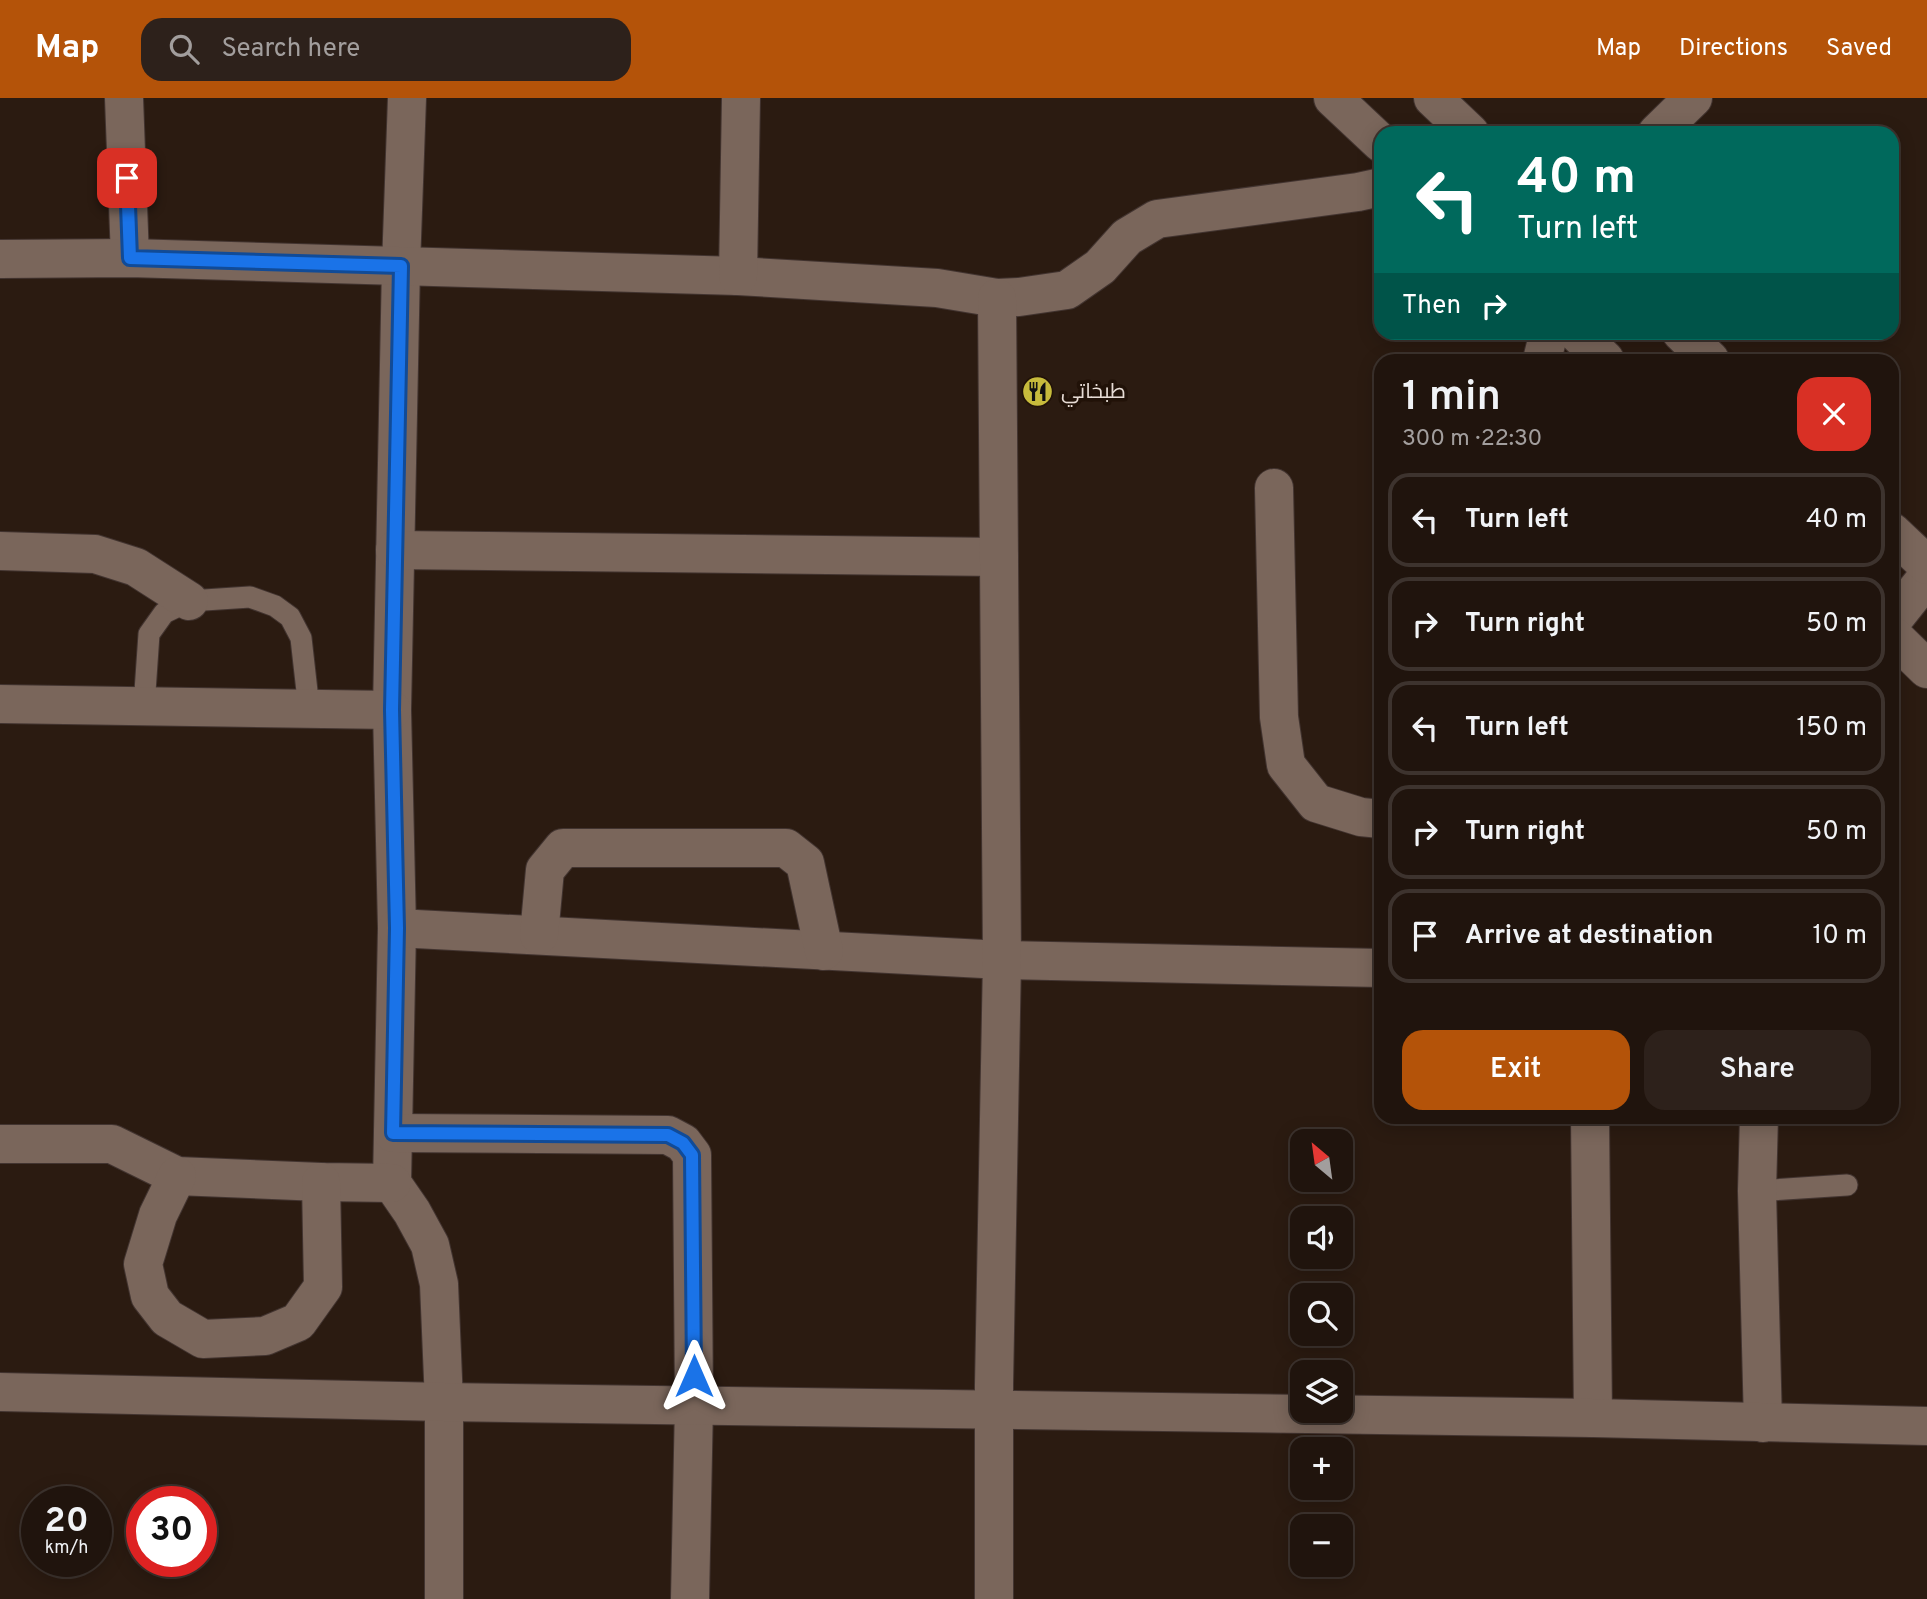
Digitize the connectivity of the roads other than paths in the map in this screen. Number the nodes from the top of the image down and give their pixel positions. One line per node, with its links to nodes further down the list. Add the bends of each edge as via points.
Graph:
1 (124, 98): 11 (street)
2 (407, 98): 13 (street)
3 (741, 98): 14 (street)
4 (1333, 98): 9 (street)
5 (1433, 98): 7 (street)
6 (1693, 98): 8 (street)
7 (1463, 126)
8 (1664, 126)
9 (1374, 136)
10 (1374, 189): 15 (street, via 1157,219 1127,237 1100,267 1067,290)
11 (130, 258): 12 (street); 13 (street)
12 (0, 259)
13 (401, 266): 14 (street); 22 (street)
14 (738, 276): 15 (street, via 937,288)
15 (997, 298): 24 (street)
16 (1584, 340): 18 (street)
17 (1689, 340): 19 (street)
18 (1599, 354)
19 (1704, 354)
20 (1274, 488): 35 (street, via 1279,717 1286,765 1316,803)
21 (1899, 539): 25 (street)
22 (395, 550): 24 (street); 34 (street)
23 (0, 551): 27 (street, via 95,554 136,567)
24 (999, 557): 39 (street)
25 (1927, 565)
26 (1927, 577): 28 (street)
27 (190, 601): 32 (lane, via 164,613 149,634); 33 (lane, via 250,597 290,617 301,638)
28 (1899, 612)
29 (1899, 642): 30 (street)
30 (1927, 669)
31 (0, 704): 32 (street)
32 (145, 706): 33 (street)
33 (309, 709): 34 (street)
34 (392, 710): 36 (street)
35 (1374, 818)
36 (397, 928): 37 (street); 43 (street)
37 (539, 935): 38 (street); 38 (street, via 545,870 563,848 786,848 805,863)
38 (824, 951): 39 (street)
39 (1002, 960): 40 (street); 53 (street)
40 (1374, 968)
41 (1590, 1124): 54 (street)
42 (1759, 1124): 49 (street)
43 (393, 1133): 47 (street); 52 (street, via 668,1135 683,1143 692,1155)
44 (0, 1144): 45 (street, via 112,1144)
45 (177, 1176): 46 (street); 46 (street, via 158,1215 143,1264 150,1296 167,1318 203,1339 265,1336 298,1322 323,1287)
46 (321, 1182): 47 (street)
47 (392, 1183): 51 (street, via 430,1245 436,1264)
48 (1847, 1185): 49 (lane)
49 (1756, 1191): 55 (street)
50 (0, 1392): 51 (street)
51 (444, 1402): 52 (street); 57 (street)
52 (694, 1404): 53 (street); 58 (street)
53 (993, 1409): 54 (street); 59 (street)
54 (1593, 1418): 55 (street)
55 (1763, 1423): 56 (street)
56 (1927, 1426)
57 (444, 1599)
58 (690, 1599)
59 (994, 1599)

